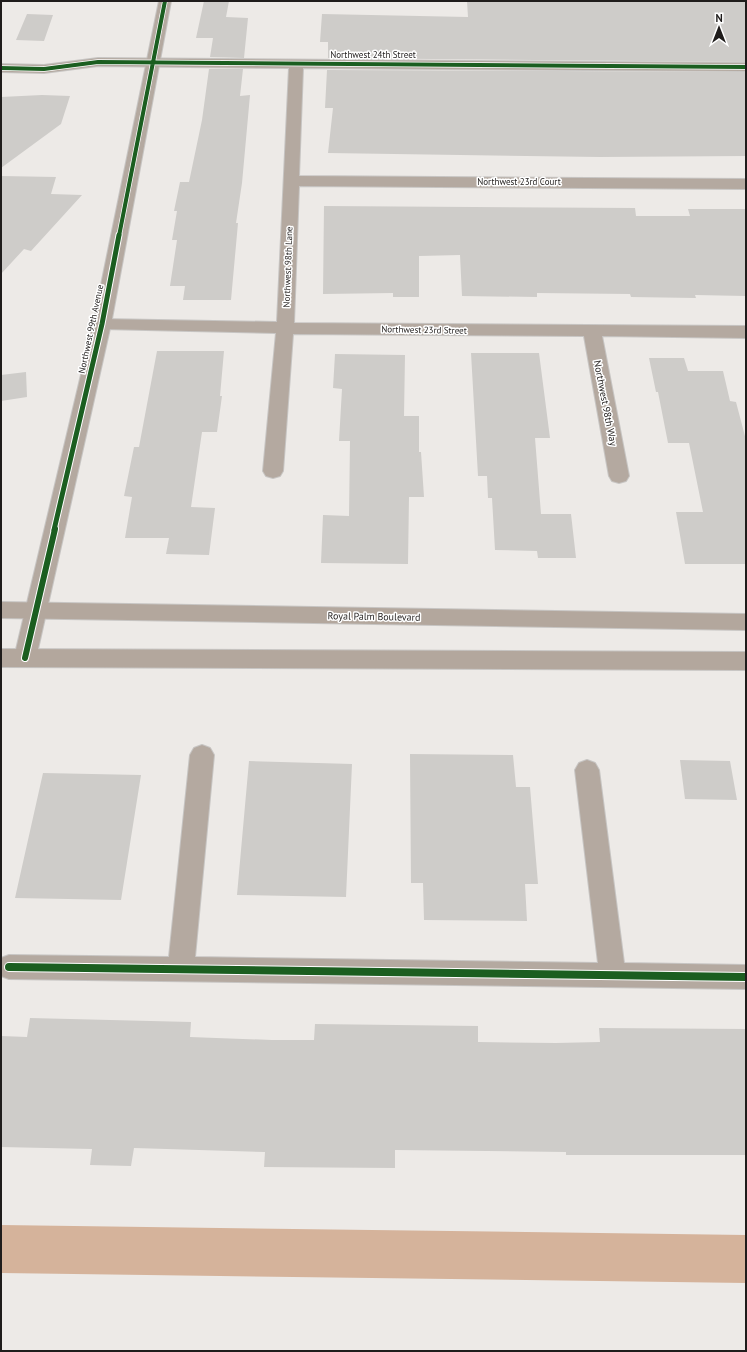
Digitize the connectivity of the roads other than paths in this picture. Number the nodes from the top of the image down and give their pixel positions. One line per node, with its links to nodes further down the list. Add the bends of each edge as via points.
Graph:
1 (165, 1): 2 (street, Northwest 99th Avenue)
2 (154, 63): 3 (street, Northwest 24th Street); 5 (street, Northwest 24th Street, via 98,62 44,68); 8 (street, Northwest 99th Avenue)
3 (296, 64): 4 (street, Northwest 24th Street); 6 (street, Northwest 98th Lane)
4 (746, 67)
5 (1, 68)
6 (291, 181): 7 (street, Northwest 23rd Court); 9 (street, Northwest 98th Lane)
7 (746, 184)
8 (102, 324): 9 (street, Northwest 23rd Street); 15 (street, Northwest 99th Avenue)
9 (285, 328): 10 (street, Northwest 23rd Street); 12 (street, Northwest 98th Lane)
10 (592, 331): 11 (street, Northwest 23rd Street); 13 (street, Northwest 98th Way)
11 (746, 332)
12 (273, 471)
13 (619, 476)
14 (1, 610): 15 (main road, Royal Palm Boulevard)
15 (36, 611): 16 (main road, Royal Palm Boulevard); 18 (street, Northwest 99th Avenue)
16 (746, 622)
17 (1, 658): 18 (main road)
18 (24, 658): 19 (main road)
19 (746, 661)
20 (202, 755): 23 (street)
21 (587, 770): 24 (street)
22 (9, 967): 23 (street)
23 (181, 969): 24 (street)
24 (613, 975): 25 (street)
25 (746, 977)

